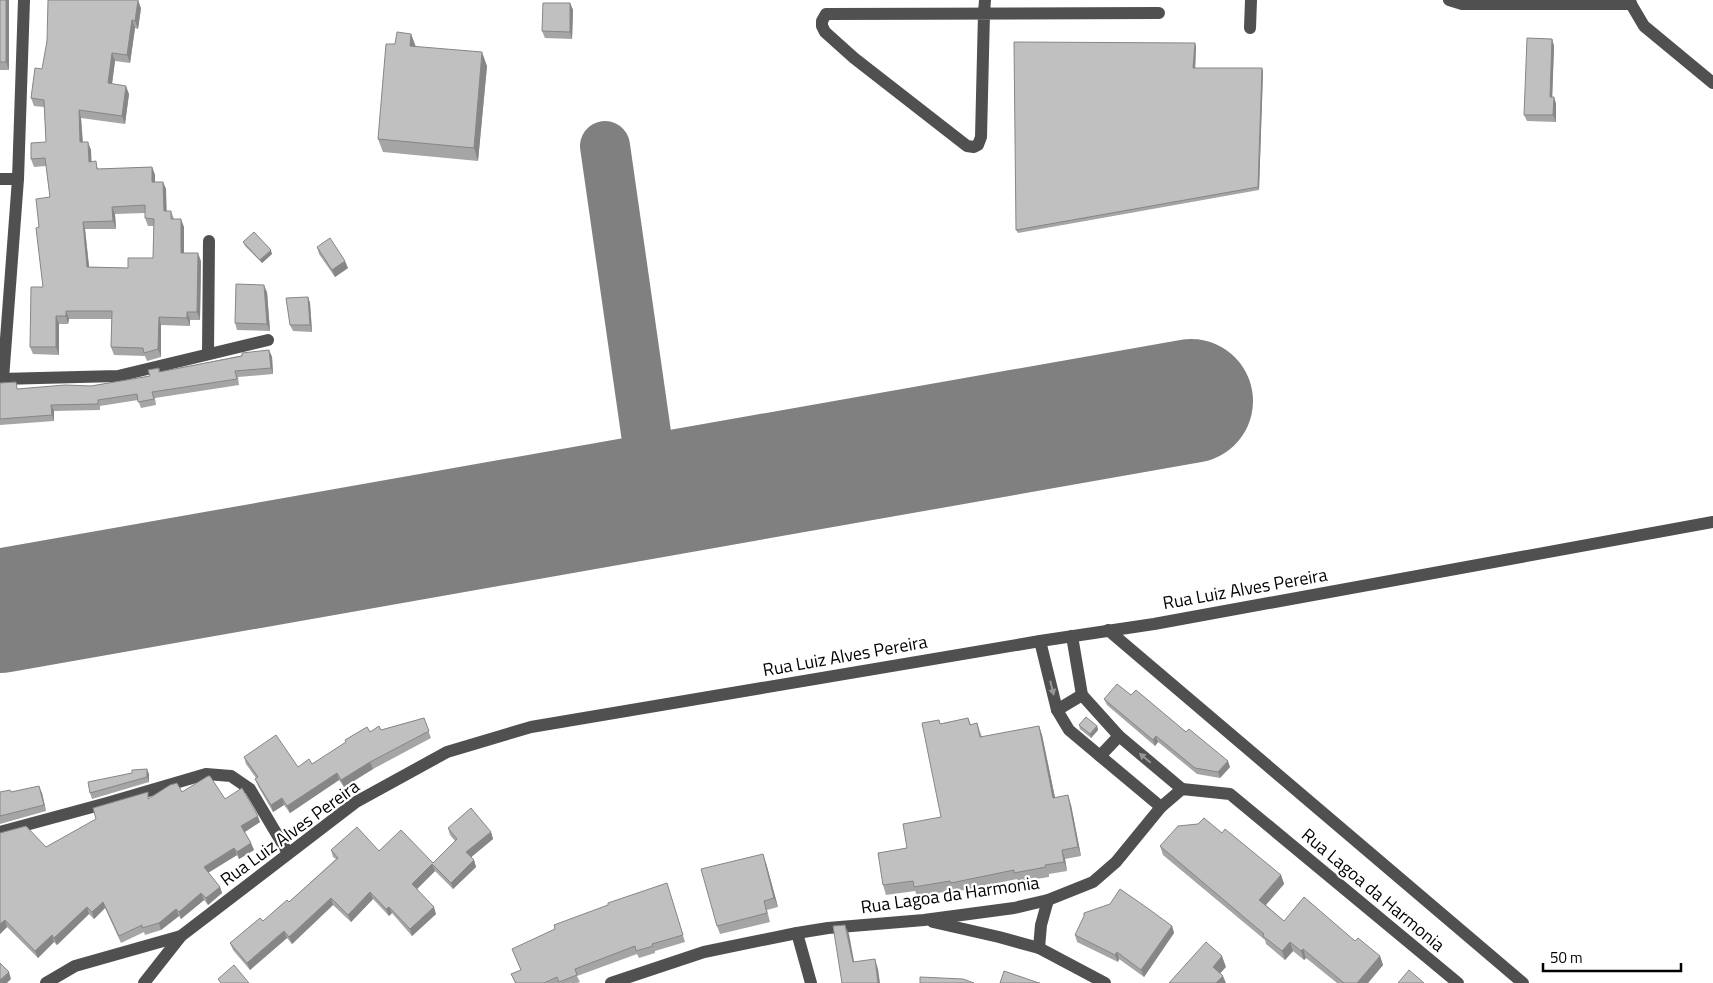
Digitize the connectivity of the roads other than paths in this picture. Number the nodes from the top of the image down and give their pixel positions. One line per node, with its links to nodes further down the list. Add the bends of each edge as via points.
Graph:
1 (24, 0): 10 (street)
2 (1251, 0): 7 (street)
3 (1448, 0): 4 (street, via 1462,4)
4 (1630, 2): 8 (street, via 1644,26)
5 (985, 6): 5 (street, via 981,137 974,147 967,146 854,58 822,26 826,14); 6 (street)
6 (1159, 13)
7 (1250, 28)
8 (1713, 83)
9 (0, 179): 10 (street)
10 (18, 179): 14 (street)
11 (209, 241): 13 (street)
12 (268, 340): 13 (street)
13 (208, 354): 14 (street, via 118,376)
14 (2, 379)
15 (1713, 522): 16 (street, Rua Luiz Alves Pereira)
16 (1108, 630): 17 (street, Rua Luiz Alves Pereira); 38 (street)
17 (1072, 636): 18 (street, Rua Luiz Alves Pereira); 19 (street)
18 (1040, 641): 20 (street, one-way to 20); 26 (street, Rua Luiz Alves Pereira, via 531,727 447,752 356,802)
19 (1082, 695): 20 (street); 21 (street)
20 (1057, 710): 22 (street, via 1069,730)
21 (1119, 736): 22 (street); 23 (street, one-way to 21)
22 (1100, 756): 24 (street)
23 (1182, 789): 24 (street, Rua Lagoa da Harmonia); 37 (street, Rua Lagoa da Harmonia, via 1230,794)
24 (1161, 807): 27 (street, Rua Lagoa da Harmonia, via 1116,862 1093,882)
25 (0, 832): 26 (street, via 206,774 231,776 250,789)
26 (288, 853): 30 (street, Rua Luiz Alves Pereira)
27 (1048, 900): 28 (street, Rua Lagoa da Harmonia); 31 (street)
28 (924, 920): 29 (street, Rua Lagoa da Harmonia); 31 (street)
29 (797, 933): 34 (street, Rua Lagoa da Harmonia, via 704,952); 35 (street)
30 (181, 936): 32 (street, Rua Luiz Alves Pereira, via 75,966); 33 (street)
31 (1039, 948): 36 (street)
32 (46, 983)
33 (144, 983)
34 (611, 983)
35 (811, 983)
36 (1105, 983)
37 (1458, 983)
38 (1523, 983)

